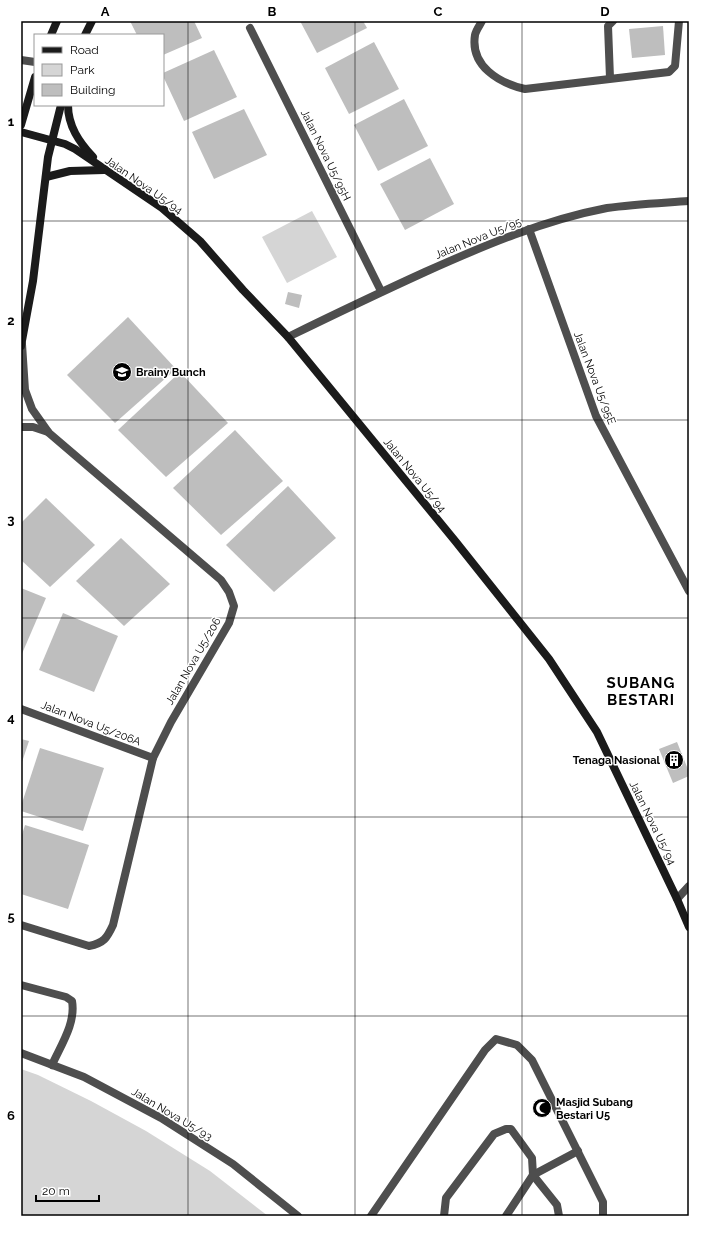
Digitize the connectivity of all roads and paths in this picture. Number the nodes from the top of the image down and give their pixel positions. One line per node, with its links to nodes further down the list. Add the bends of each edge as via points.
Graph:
1 (57, 21): 7 (street)
2 (92, 21): 8 (street)
3 (482, 21): 11 (street, via 475,34 477,57 486,71 511,86 525,89)
4 (613, 21): 11 (street, via 608,26)
5 (679, 21): 11 (street, via 675,66 669,72)
6 (250, 28): 22 (street, Jalan Nova U5/95H)
7 (51, 34)
8 (86, 34)
9 (21, 60): 10 (street)
10 (34, 62)
11 (610, 78)
12 (34, 80): 15 (street)
13 (61, 106): 17 (street)
14 (68, 106): 18 (street, via 68,116 75,135)
15 (21, 125)
16 (21, 132): 17 (street, Jalan Nova U5/94)
17 (52, 140): 18 (street, Jalan Nova U5/94, via 75,149); 19 (street)
18 (104, 170): 19 (street, via 70,171); 23 (street, Jalan Nova U5/94, via 162,208 200,241)
19 (46, 177): 24 (street, via 33,281)
20 (689, 201): 21 (street, Jalan Nova U5/95, via 608,208)
21 (529, 230): 22 (street, Jalan Nova U5/95, via 468,252); 27 (street, Jalan Nova U5/95E, via 596,416)
22 (381, 291): 23 (street, Jalan Nova U5/95)
23 (288, 337): 31 (street, Jalan Nova U5/94, via 549,659 597,732)
24 (21, 345): 26 (street, Jalan Nova U5/206, via 25,390 32,409)
25 (21, 427): 26 (street, Jalan Nova U5/206, via 33,427)
26 (49, 433): 29 (street, Jalan Nova U5/206, via 221,580 234,606 229,623 170,722)
27 (689, 591)
28 (21, 708): 29 (street, Jalan Nova U5/206A)
29 (153, 758): 32 (street, Jalan Nova U5/206, via 113,925 108,936 99,944 89,946)
30 (689, 886): 31 (street)
31 (677, 899): 33 (street, Jalan Nova U5/94)
32 (21, 925)
33 (689, 927)
34 (21, 985): 36 (street, via 66,997 72,1001 71,1022)
35 (21, 1053): 36 (street, Jalan Nova U5/93)
36 (52, 1065): 39 (street, Jalan Nova U5/93, via 84,1077 161,1118 233,1164)
37 (578, 1152): 38 (street); 40 (street, via 532,1060 518,1045 496,1039 485,1050); 44 (street, via 603,1202)
38 (533, 1175): 41 (street, via 532,1158 512,1129 494,1134 446,1198); 42 (street); 43 (street, via 557,1206)
39 (298, 1216)
40 (371, 1216)
41 (444, 1216)
42 (506, 1216)
43 (559, 1216)
44 (603, 1216)

